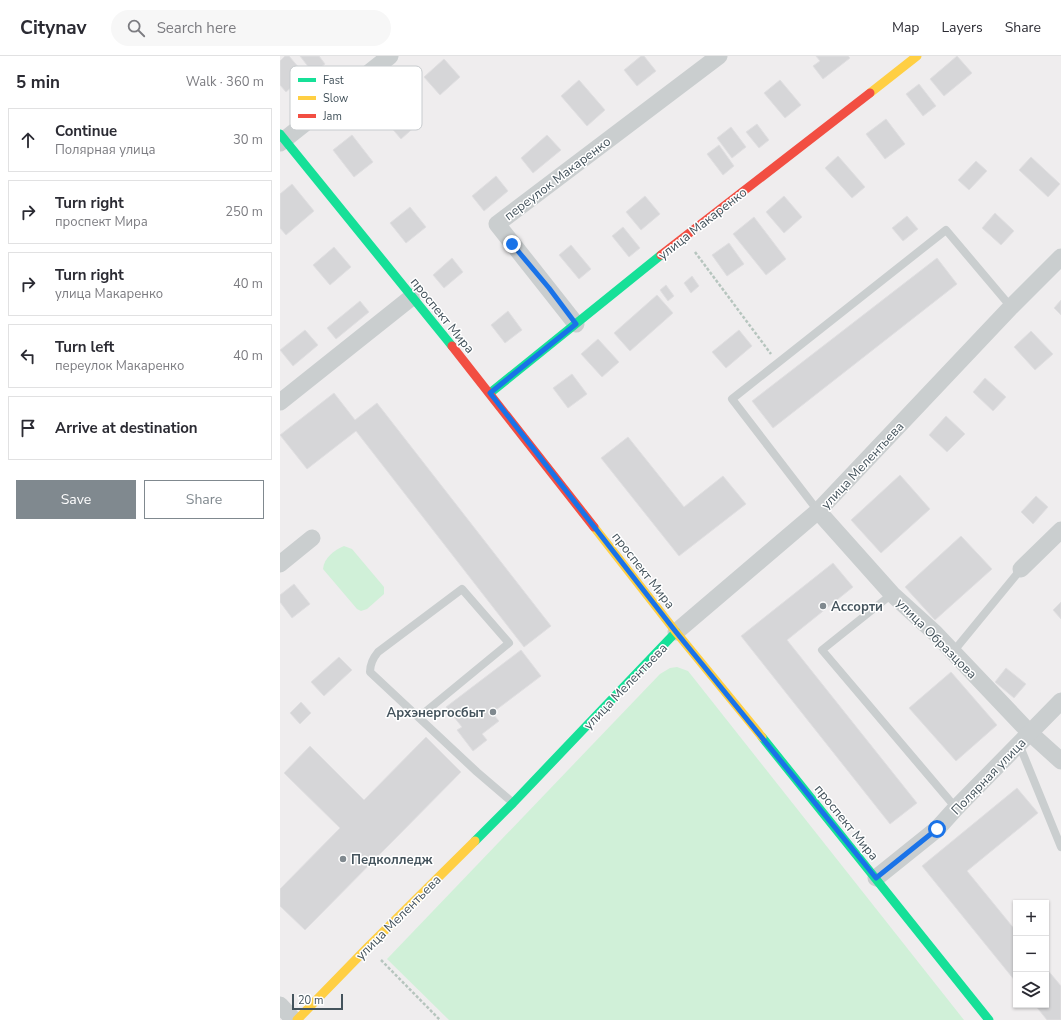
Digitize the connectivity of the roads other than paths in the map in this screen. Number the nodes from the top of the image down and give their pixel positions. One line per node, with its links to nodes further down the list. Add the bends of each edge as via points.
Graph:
1 (390, 56): 4 (street)
2 (719, 56): 10 (street, переулок Макаренко, via 497,224)
3 (917, 56): 10 (street, улица Макаренко)
4 (377, 66)
5 (293, 130): 6 (street)
6 (281, 139): 8 (street, проспект Мира)
7 (1061, 257): 9 (street, улица Мелентьева)
8 (412, 297): 11 (street, проспект Мира); 12 (street)
9 (1011, 307): 13 (street, улица Мелентьева); 13 (lane, via 946,230 732,399)
10 (576, 324): 11 (street, улица Макаренко)
11 (490, 393): 19 (street, проспект Мира)
12 (280, 402)
13 (818, 511): 18 (street, улица Образцова); 19 (street, улица Мелентьева)
14 (1061, 530): 17 (street)
15 (312, 538): 16 (street)
16 (280, 564)
17 (1021, 569): 20 (lane)
18 (892, 594): 20 (street, улица Образцова); 26 (lane, via 822,650)
19 (676, 632): 25 (street, улица Мелентьева); 28 (street, проспект Мира)
20 (953, 652): 23 (street, улица Образцова)
21 (1061, 701): 23 (street, Полярная улица)
22 (419, 717): 22 (lane, via 509,643 462,589 373,658 370,672); 25 (lane)
23 (1024, 739): 24 (street, улица Образцова); 26 (street, Полярная улица); 27 (lane)
24 (1061, 761)
25 (513, 803): 31 (street, улица Мелентьева)
26 (956, 808): 28 (street, Полярная улица, via 937,829)
27 (1061, 847)
28 (876, 878): 32 (street, проспект Мира)
29 (280, 1005): 30 (street)
30 (294, 1020)
31 (297, 1020)
32 (989, 1020)

